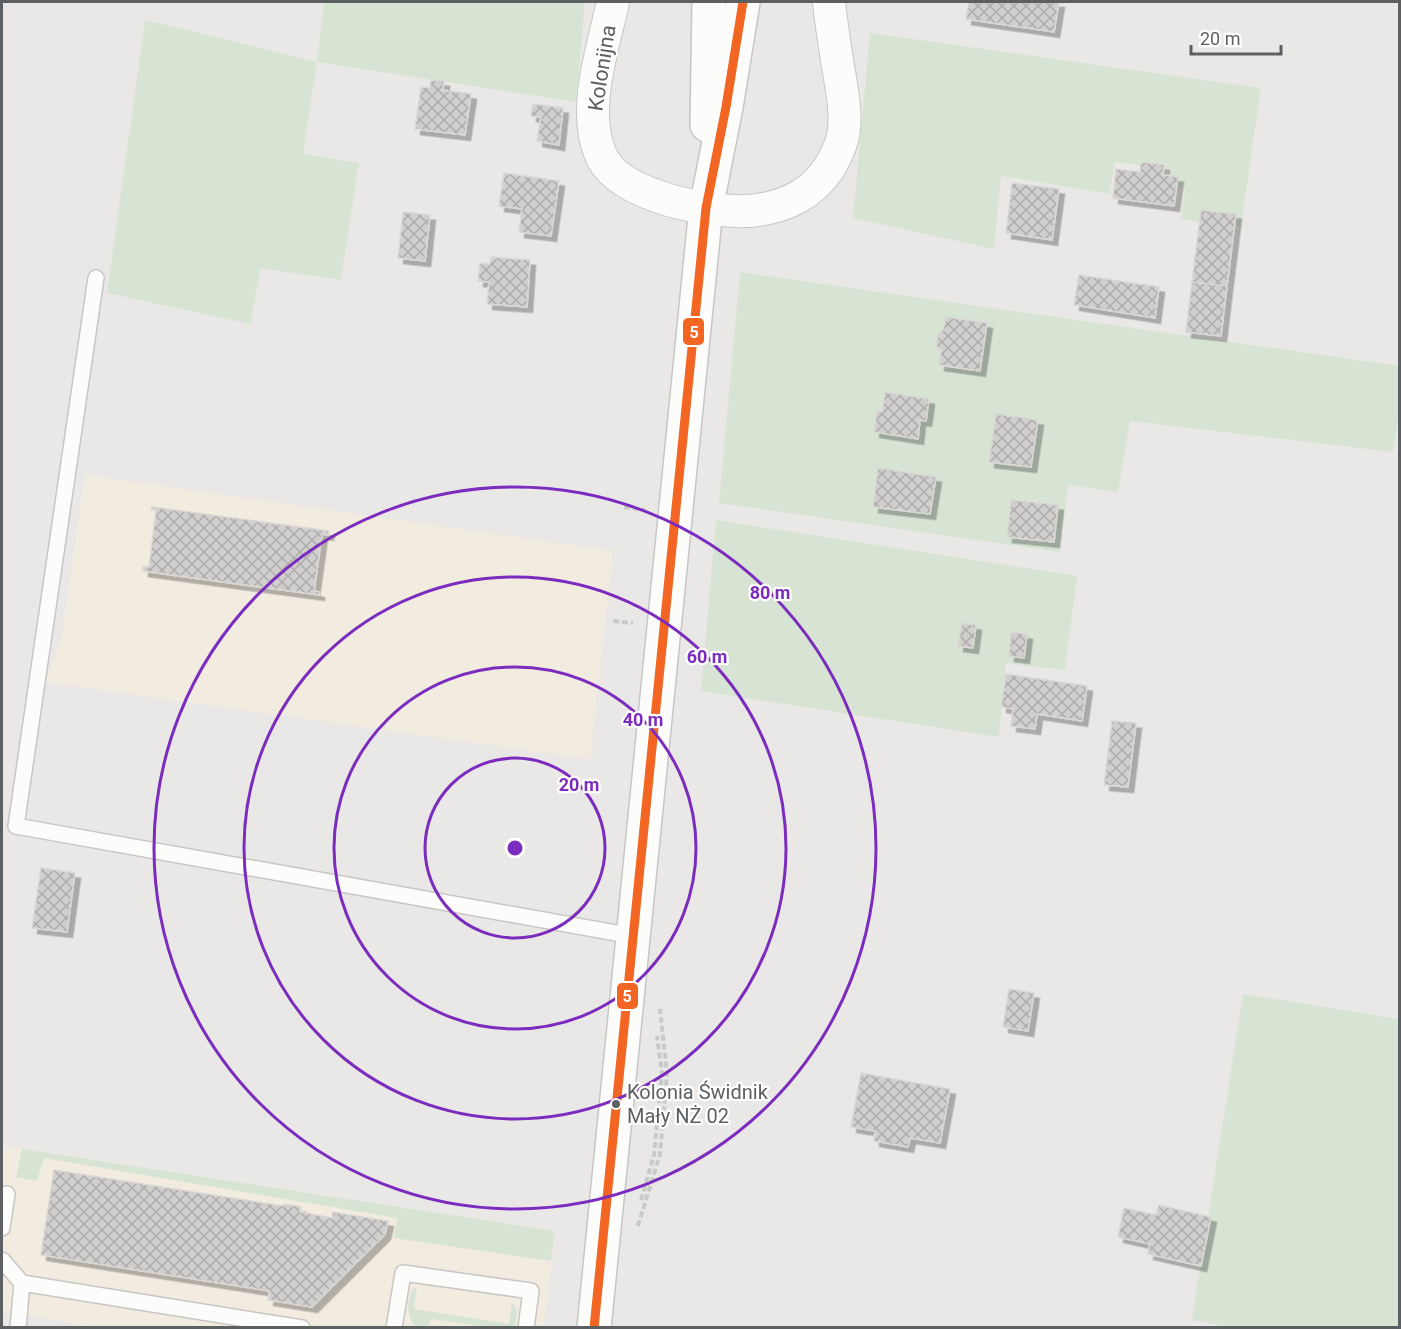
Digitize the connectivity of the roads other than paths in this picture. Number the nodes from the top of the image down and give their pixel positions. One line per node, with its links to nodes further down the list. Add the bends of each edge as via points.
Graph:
1 (613, 2): 5 (street, Kolonijna, via 594,91 592,128 600,156 615,174 634,186 656,196)
2 (710, 2): 5 (main road)
3 (744, 2): 5 (main road)
4 (829, 2): 5 (street, Kolonijna, via 844,108 841,144 830,167 818,183 797,198 776,206 753,211)
5 (706, 208): 7 (main road)
6 (96, 278): 7 (lane, via 16,826)
7 (633, 936): 16 (main road)
8 (7, 1194): 9 (lane)
9 (2, 1228)
10 (2, 1260): 11 (lane)
11 (22, 1283): 12 (lane); 13 (lane)
12 (18, 1328)
13 (302, 1328)
14 (394, 1328): 15 (lane, via 403,1273 531,1291)
15 (526, 1328)
16 (594, 1328)

